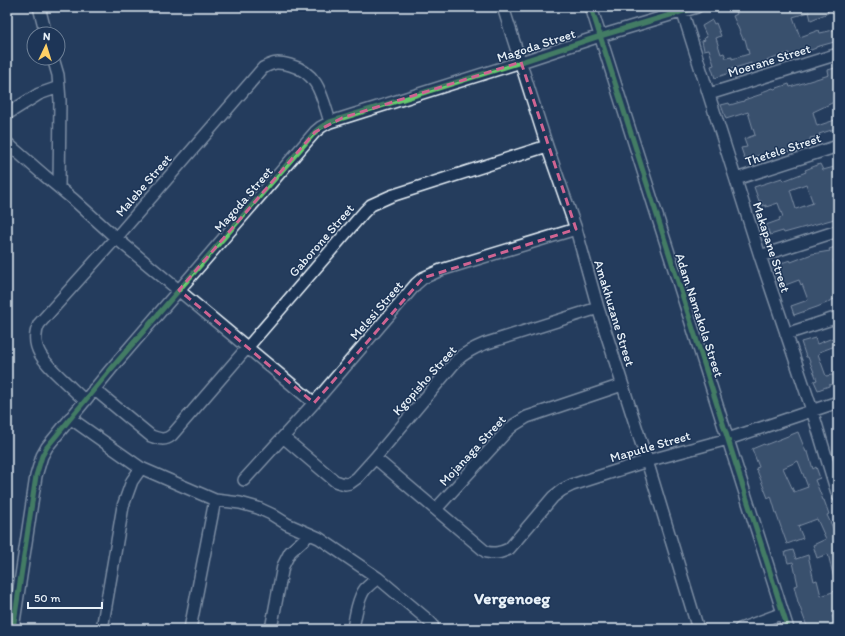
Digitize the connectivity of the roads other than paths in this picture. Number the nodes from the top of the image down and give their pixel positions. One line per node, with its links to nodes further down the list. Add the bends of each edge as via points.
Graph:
1 (39, 7): 6 (street)
2 (503, 7): 9 (street, Amakhuzane Street)
3 (591, 7): 7 (street, Adam Namakola Street)
4 (697, 7): 5 (street, Magoda Street)
5 (681, 9): 7 (street, Magoda Street); 12 (street, Makapane Street)
6 (44, 26)
7 (600, 36): 9 (street, Magoda Street); 37 (street, Adam Namakola Street)
8 (838, 54): 12 (street, Moerane Street)
9 (521, 62): 14 (street, Magoda Street); 16 (street, Amakhuzane Street)
10 (55, 66): 11 (street)
11 (59, 87): 13 (street, via 39,94); 19 (street)
12 (709, 94): 18 (street, Makapane Street)
13 (7, 114)
14 (330, 122): 22 (street, Malebe Street, via 321,95 309,75 297,67 277,62 264,68); 24 (street, Magoda Street, via 315,132)
15 (7, 143): 19 (street)
16 (547, 146): 20 (street, Amakhuzane Street); 28 (street, Gaborone Street, via 371,204)
17 (838, 146): 18 (street, Thetele Street)
18 (736, 179): 23 (street, Makapane Street)
19 (59, 188): 22 (street)
20 (576, 229): 25 (street, Amakhuzane Street); 33 (street, Melesi Street, via 441,270 423,278)
21 (838, 231): 23 (street)
22 (116, 238): 24 (street); 31 (street, Malebe Street, via 39,324 35,333 40,356)
23 (760, 256): 27 (street, Makapane Street)
24 (179, 290): 28 (street); 30 (street, Magoda Street)
25 (598, 308): 29 (street, Amakhuzane Street); 38 (street, Kgopisho Street, via 484,344 464,354)
26 (838, 317): 27 (street)
27 (786, 334): 34 (street, Makapane Street)
28 (248, 348): 30 (street, Gaborone Street, via 168,438 151,436); 33 (street)
29 (622, 385): 39 (street, Amakhuzane Street); 44 (street, Mojanaga Street, via 527,417 514,425)
30 (94, 389): 31 (street, Magoda Street)
31 (84, 401): 35 (street, Magoda Street)
32 (838, 402): 34 (street, Maputle Street)
33 (314, 403): 36 (street, Melesi Street)
34 (812, 410): 37 (street, Maputle Street); 42 (street, Makapane Street)
35 (70, 418): 40 (street); 49 (street, Magoda Street, via 47,447 36,476)
36 (283, 437): 38 (street, Kgopisho Street, via 335,481 341,483 350,483); 41 (street, Melesi Street)
37 (728, 439): 39 (street, Maputle Street); 47 (street, Adam Namakola Street)
38 (375, 458): 44 (street)
39 (647, 461): 44 (street, Maputle Street, via 582,481 562,490 553,497 509,549 498,554 486,552); 54 (street, Amakhuzane Street)
40 (141, 468): 43 (street); 50 (street, via 132,481 123,506)
41 (244, 480)
42 (838, 496)
43 (215, 500): 45 (street, via 254,506); 51 (street)
44 (436, 509)
45 (310, 534): 46 (street); 52 (street, via 290,552 283,566)
46 (378, 578): 48 (street, via 419,611); 53 (street, via 361,596)
47 (783, 613): 55 (street); 56 (street, Adam Namakola Street)
48 (432, 626)
49 (13, 629)
50 (102, 629)
51 (190, 629)
52 (271, 629)
53 (353, 629)
54 (698, 629)
55 (740, 629)
56 (788, 629)

